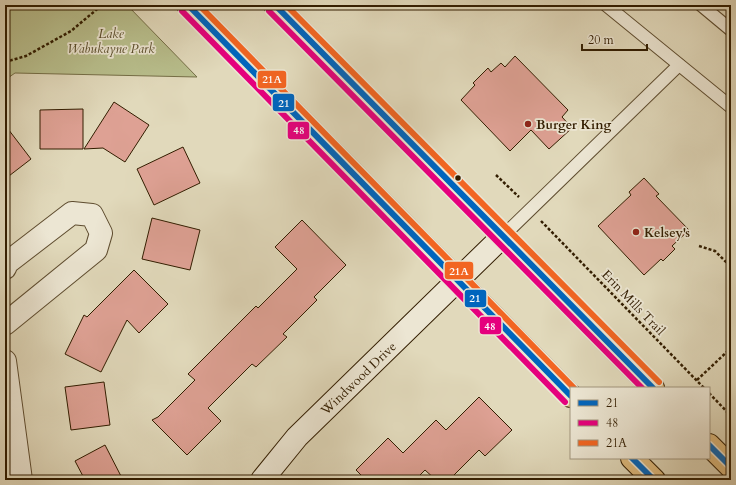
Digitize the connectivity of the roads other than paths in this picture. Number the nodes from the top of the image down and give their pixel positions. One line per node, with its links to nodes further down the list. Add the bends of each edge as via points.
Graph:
1 (188, 5): 10 (main road)
2 (275, 5): 8 (main road)
3 (606, 5): 6 (lane)
4 (700, 5): 5 (lane)
5 (731, 30)
6 (679, 65): 7 (lane); 8 (lane)
7 (731, 107)
8 (503, 236): 10 (street, Windwood Drive); 13 (main road)
9 (5, 268): 11 (street, via 7,262 72,213 92,215 101,233 96,250)
10 (458, 281): 14 (main road); 19 (street, Windwood Drive, via 297,437)
11 (5, 324)
12 (5, 361): 18 (street)
13 (652, 387)
14 (570, 395)
15 (710, 446): 17 (main road)
16 (633, 459): 20 (main road)
17 (731, 467)
18 (21, 480)
19 (262, 480)
20 (654, 480)

